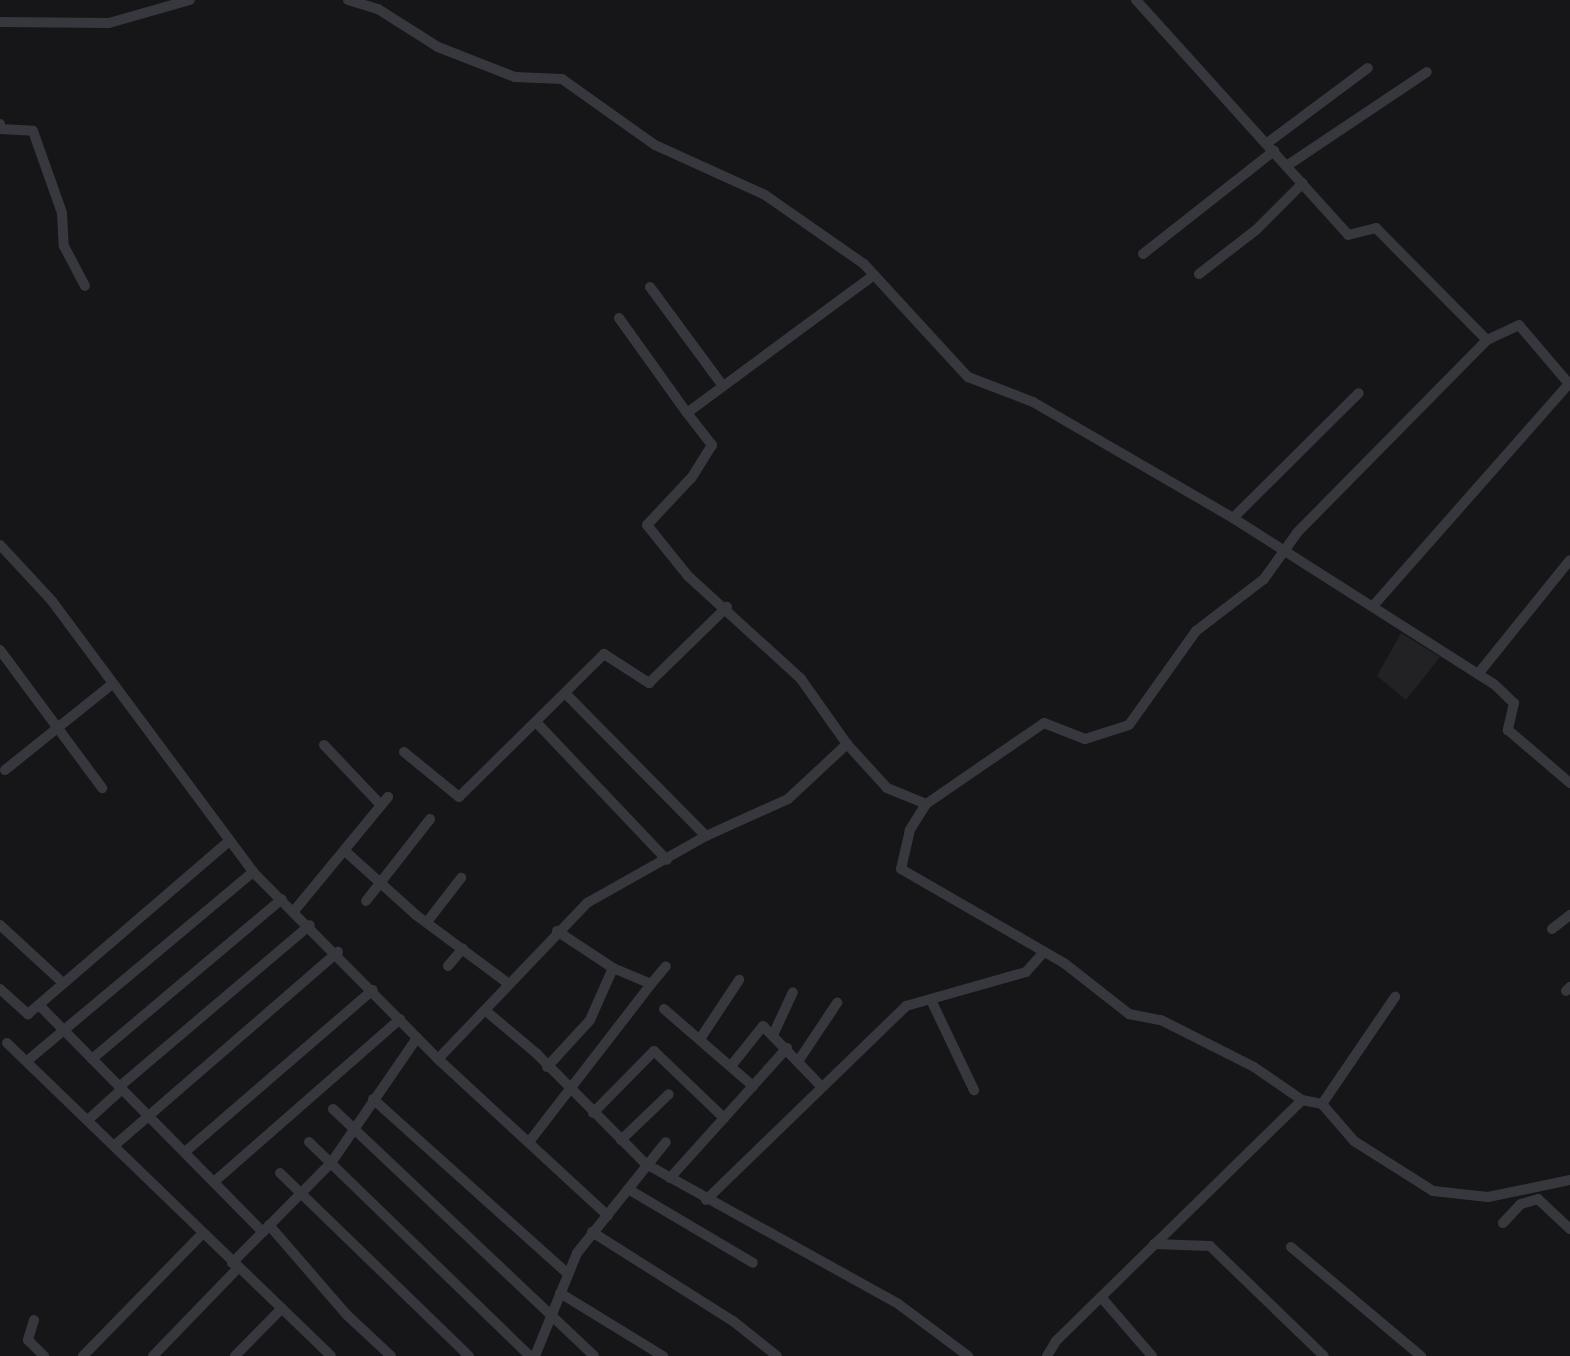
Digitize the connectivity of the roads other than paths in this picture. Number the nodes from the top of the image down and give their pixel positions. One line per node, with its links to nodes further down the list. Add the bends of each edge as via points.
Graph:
1 (190, 0): 4 (street, via 109,23)
2 (348, 0): 13 (street, via 378,9 438,47 515,77 562,79 655,145 765,195)
3 (1136, 0): 8 (street)
4 (0, 22)
5 (1368, 68): 8 (street)
6 (1427, 72): 9 (street)
7 (0, 124): 14 (street, via 0,129 33,131 62,213 64,246)
8 (1270, 148): 9 (street); 11 (street)
9 (1288, 165): 10 (street)
10 (1303, 183): 12 (street, via 1256,230); 17 (street, via 1348,235 1376,228)
11 (1143, 254)
12 (1199, 274)
13 (874, 275): 19 (street); 22 (street, via 968,377 1033,402)
14 (85, 286)
15 (650, 287): 19 (street)
16 (619, 318): 21 (street)
17 (1487, 340): 18 (street, via 1519,325); 24 (street)
18 (1570, 385): 26 (street)
19 (723, 386): 21 (street)
20 (1359, 393): 22 (street)
21 (687, 413): 27 (street, via 712,445 691,478 647,525 688,576)
22 (1233, 518): 24 (street)
23 (0, 545): 30 (street, via 52,601)
24 (1284, 552): 26 (street); 40 (street, via 1264,579 1196,631 1129,725 1085,739 1044,723)
25 (1570, 560): 29 (street)
26 (1373, 606): 29 (street)
27 (727, 607): 31 (street, via 651,682 606,652); 34 (street, via 801,679)
28 (0, 650): 33 (street)
29 (1478, 674): 38 (street, via 1514,703 1508,730)
30 (111, 685): 33 (street); 43 (street)
31 (565, 693): 32 (street); 42 (street)
32 (536, 722): 36 (street, via 459,797); 45 (street)
33 (58, 728): 37 (street); 39 (street)
34 (847, 744): 40 (street, via 887,788); 42 (street, via 788,799)
35 (324, 745): 44 (street, via 384,801)
36 (404, 752)
37 (5, 770)
38 (1570, 783)
39 (102, 788)
40 (926, 804): 60 (street, via 910,830 901,869)
41 (430, 819): 48 (street)
42 (706, 836): 45 (street)
43 (228, 842): 46 (street); 65 (street)
44 (345, 851): 48 (street); 51 (street)
45 (667, 860): 57 (street, via 587,903)
46 (253, 872): 49 (street); 78 (street)
47 (461, 878): 53 (street)
48 (379, 882): 50 (street); 53 (street)
49 (282, 899): 51 (street); 84 (street)
50 (366, 901)
51 (294, 911): 55 (street)
52 (1570, 915): 56 (street)
53 (427, 922): 58 (street)
54 (0, 925): 65 (street)
55 (310, 925): 59 (street); 92 (street)
56 (1552, 929)
57 (557, 931): 63 (street); 66 (street)
58 (463, 948): 61 (street); 66 (street)
59 (338, 952): 69 (street); 101 (street)
60 (1044, 952): 72 (street, via 1026,972); 97 (street, via 1129,1014 1161,1020 1254,1067)
61 (448, 966)
62 (666, 966): 67 (street)
63 (613, 968): 67 (street); 89 (street, via 590,1020)
64 (739, 980): 81 (street)
65 (62, 982): 74 (street)
66 (509, 984): 76 (street)
67 (651, 984): 93 (street)
68 (0, 989): 74 (street, via 27,1015)
69 (373, 990): 77 (street); 110 (street)
70 (793, 992): 79 (street)
71 (1395, 997): 98 (street)
72 (931, 1000): 91 (street, via 894,1015); 94 (street)
73 (837, 1003): 86 (street)
74 (39, 1005): 78 (street)
75 (664, 1009): 81 (street)
76 (486, 1011): 85 (street); 89 (street)
77 (400, 1019): 80 (street); 116 (street)
78 (65, 1032): 84 (street); 87 (street)
79 (773, 1035): 83 (street); 88 (street, via 759,1027)
80 (417, 1038): 85 (street); 96 (street)
81 (700, 1039): 88 (street)
82 (7, 1043): 87 (street)
83 (787, 1048): 86 (street); 90 (street)
84 (92, 1059): 92 (street)
85 (438, 1059): 107 (street)
86 (799, 1060): 91 (street)
87 (27, 1061): 103 (street)
88 (731, 1066): 90 (street)
89 (547, 1067): 93 (street)
90 (753, 1086): 102 (street)
91 (821, 1086): 119 (street)
92 (120, 1088): 101 (street); 103 (street)
93 (570, 1090): 100 (street); 107 (street)
94 (974, 1090)
95 (669, 1094): 105 (street)
96 (373, 1099): 104 (street); 130 (street)
97 (1302, 1100): 98 (street); 126 (street)
98 (1322, 1104): 115 (street, via 1354,1141 1433,1191 1488,1197)
99 (333, 1109): 104 (street)
100 (593, 1113): 102 (street, via 654,1051); 105 (street)
101 (148, 1116): 109 (street); 110 (street)
102 (724, 1118): 114 (street)
103 (89, 1119): 109 (street)
104 (355, 1129): 111 (street); 134 (street)
105 (621, 1140): 112 (street)
106 (309, 1142): 111 (street)
107 (529, 1142): 120 (street)
108 (666, 1142): 112 (street)
109 (115, 1145): 125 (street)
110 (185, 1152): 116 (street)
111 (331, 1163): 118 (street); 143 (street)
112 (646, 1164): 114 (street); 117 (street)
113 (280, 1173): 118 (street)
114 (670, 1178): 119 (street)
115 (1570, 1180)
116 (215, 1181): 122 (street)
117 (628, 1189): 120 (street); 128 (street)
118 (300, 1194): 122 (street); 142 (street)
119 (706, 1200): 147 (street, via 804,1248 897,1303)
120 (608, 1216): 124 (street)
121 (1503, 1223): 123 (street, via 1521,1204 1538,1199)
122 (266, 1228): 129 (street); 141 (street)
123 (1570, 1229)
124 (592, 1232): 130 (street); 146 (street, via 733,1321)
125 (201, 1235): 129 (street); 138 (street)
126 (1154, 1244): 132 (street); 150 (street, via 1210,1246)
127 (1291, 1247): 151 (street)
128 (753, 1263)
129 (235, 1266): 133 (street); 139 (street)
130 (568, 1274): 131 (street)
131 (560, 1293): 134 (street); 145 (street)
132 (1101, 1297): 148 (street); 149 (street)
133 (282, 1308): 136 (street); 140 (street)
134 (551, 1317): 143 (street); 144 (street)
135 (34, 1320): 137 (street, via 28,1340)
136 (325, 1354)
137 (44, 1356)
138 (83, 1356)
139 (153, 1356)
140 (235, 1356)
141 (391, 1356)
142 (469, 1356)
143 (532, 1356)
144 (594, 1356)
145 (663, 1356)
146 (777, 1356)
147 (968, 1356)
148 (1047, 1356)
149 (1152, 1356)
150 (1324, 1356)
151 (1421, 1356)

